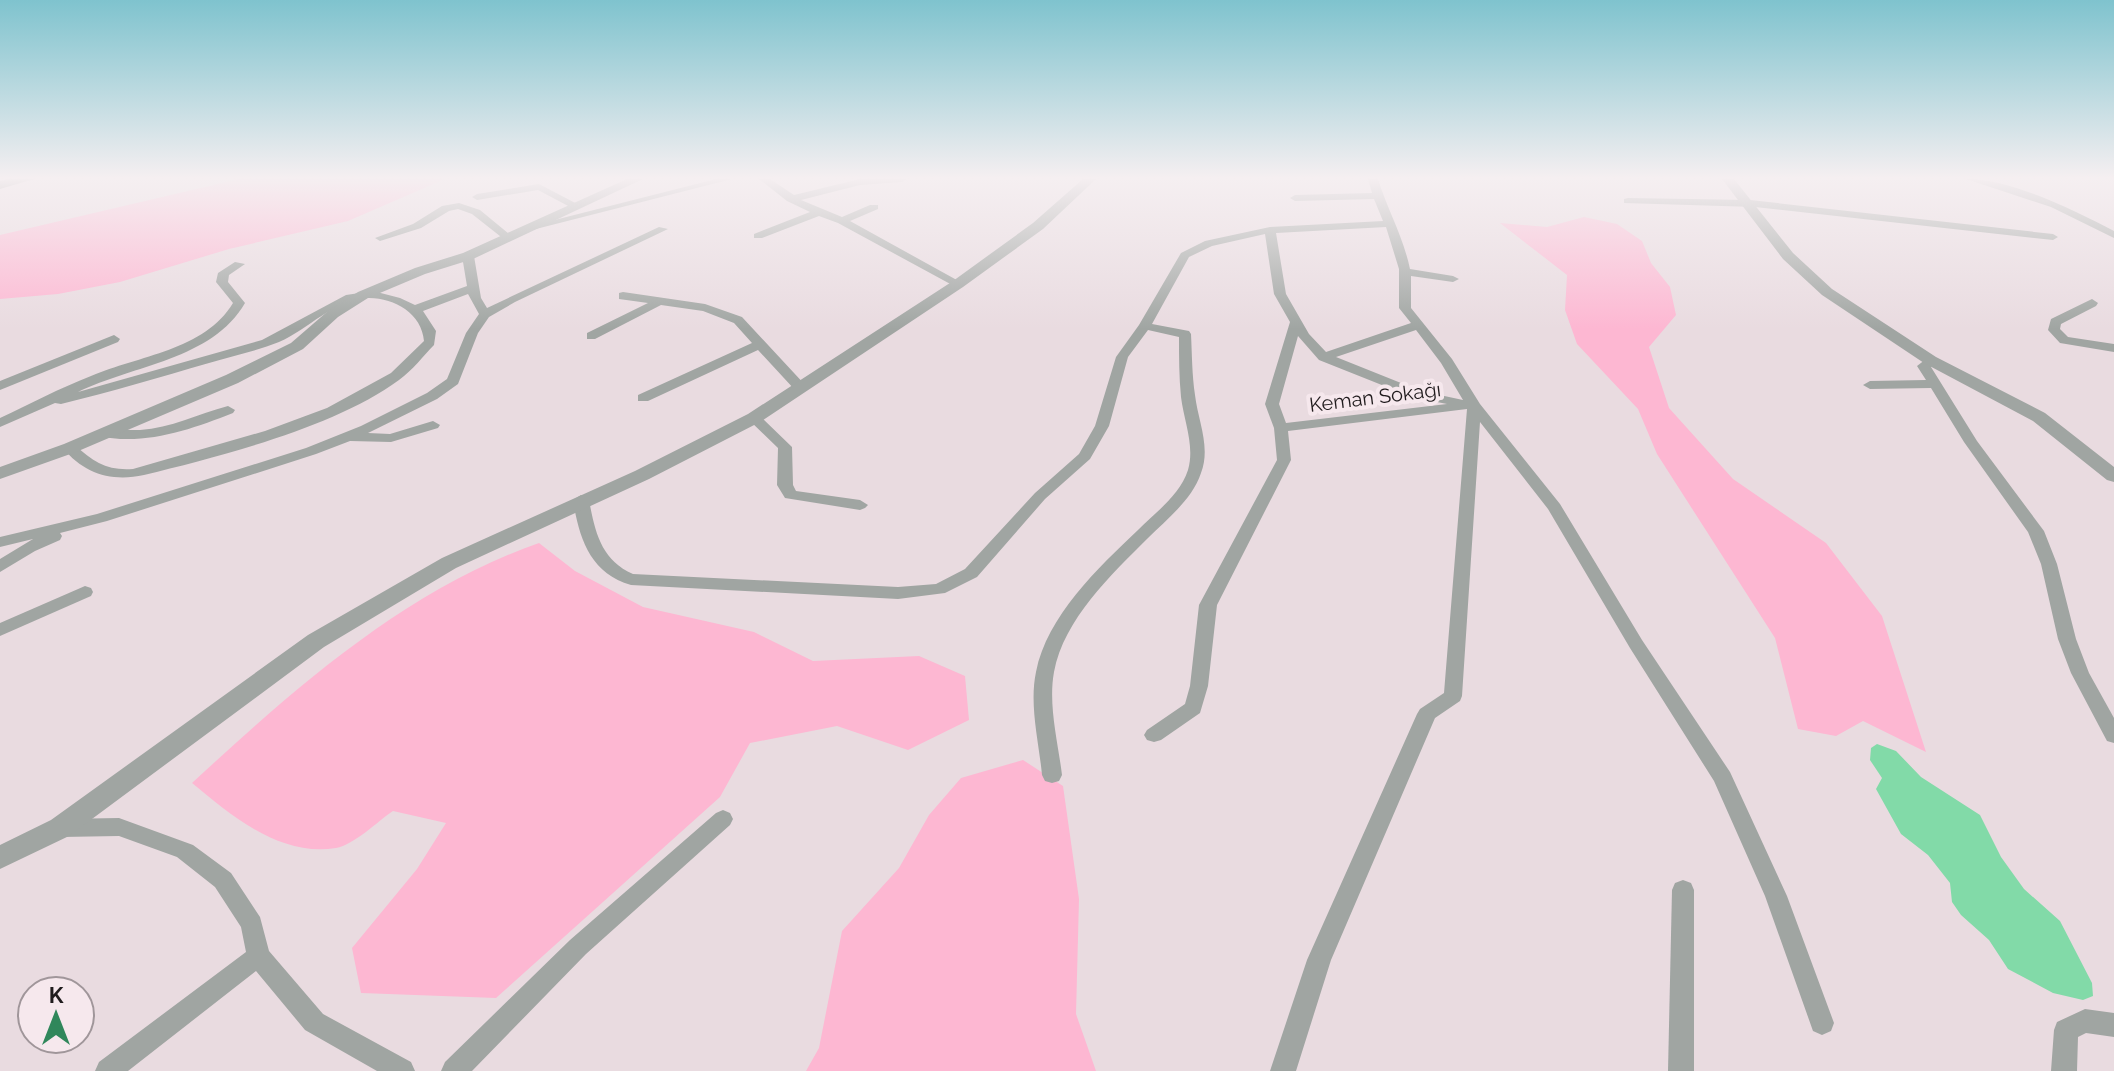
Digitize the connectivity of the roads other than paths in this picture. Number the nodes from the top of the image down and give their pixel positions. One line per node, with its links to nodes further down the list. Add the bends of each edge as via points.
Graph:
1 (408, 229): 15 (street)
2 (498, 229): 16 (street)
3 (528, 229): 16 (street)
4 (663, 229): 28 (street)
5 (776, 229): 13 (street)
6 (857, 229): 21 (street)
7 (1034, 229): 21 (street)
8 (1291, 229): 12 (street)
9 (1394, 229): 19 (street)
10 (1768, 229): 37 (street, via 1827,292)
11 (1979, 229): 14 (street)
12 (1270, 230): 29 (street, via 1280,294); 31 (street, via 1209,243 1185,255)
13 (758, 236)
14 (2053, 237)
15 (380, 238)
16 (509, 238): 17 (street)
17 (468, 256): 22 (street); 23 (street)
18 (239, 264): 42 (street, via 224,273 222,282 239,303 228,320 186,346)
19 (1407, 272): 20 (street); 30 (street, via 1405,308)
20 (1453, 279)
21 (958, 284): 41 (street)
22 (475, 287): 27 (street); 28 (street)
23 (363, 295): 27 (street, via 395,298); 42 (street, via 335,303 271,341 149,378); 50 (street, via 297,346)
24 (623, 296): 26 (street)
25 (2092, 303): 35 (street, via 2055,322 2054,330 2064,340)
26 (656, 304): 32 (street); 34 (street, via 726,314 747,327)
27 (414, 310): 52 (street, via 430,342 390,380 318,417 124,476 107,475)
28 (485, 314): 51 (street, via 453,381)
29 (1296, 321): 36 (street); 49 (street, via 1272,404)
30 (1418, 325): 36 (street); 44 (street)
31 (1145, 326): 55 (street, via 1118,366 1102,426 1085,456 1040,496 971,573 939,589 898,593 631,579 616,574 592,550); 64 (street, via 1185,334 1188,398 1199,457 1179,499 1094,585 1050,653 1044,693)
32 (591, 336)
33 (114, 339): 40 (street)
34 (760, 344): 41 (street); 43 (street)
35 (2114, 348)
36 (1324, 357): 44 (street, via 1417,394)
37 (1930, 360): 38 (street, via 1924,366); 54 (street, via 2039,417)
38 (1937, 384): 39 (street); 63 (street, via 1971,442 2036,531 2071,651)
39 (1870, 385)
40 (0, 386)
41 (800, 387): 46 (street)
42 (54, 398): 47 (street)
43 (643, 398)
44 (1474, 406): 49 (street, Keman Sokağı); 70 (street, via 1555,507 1723,778 1776,896); 75 (street, via 1453,696 1427,714 1319,960)
45 (228, 410): 50 (street, via 158,434 132,438)
46 (754, 418): 55 (street); 56 (street, via 785,447 790,495)
47 (0, 423)
48 (433, 425): 51 (street, via 391,438)
49 (1281, 428): 62 (street, via 1284,460 1208,605 1193,708)
50 (103, 433): 52 (street)
51 (348, 437): 57 (street)
52 (70, 448): 53 (street)
53 (0, 473)
54 (2114, 476)
55 (581, 500): 66 (street, via 449,563 316,641)
56 (860, 505)
57 (101, 518): 58 (street); 59 (street, via 29,547)
58 (0, 542)
59 (0, 567)
60 (85, 592): 61 (street)
61 (0, 630)
62 (1154, 735)
63 (2114, 736)
64 (1052, 775)
65 (723, 819): 74 (street, via 598,928)
66 (60, 828): 67 (street); 69 (street, via 119,827 185,851 223,880 252,924)
67 (0, 858)
68 (1683, 890): 76 (street)
69 (258, 956): 72 (street); 73 (street, via 314,1022)
70 (1822, 1023)
71 (2114, 1025): 77 (street, via 2085,1021 2066,1030)
72 (108, 1071)
73 (402, 1071)
74 (454, 1071)
75 (1283, 1071)
76 (1681, 1071)
77 (2064, 1071)

